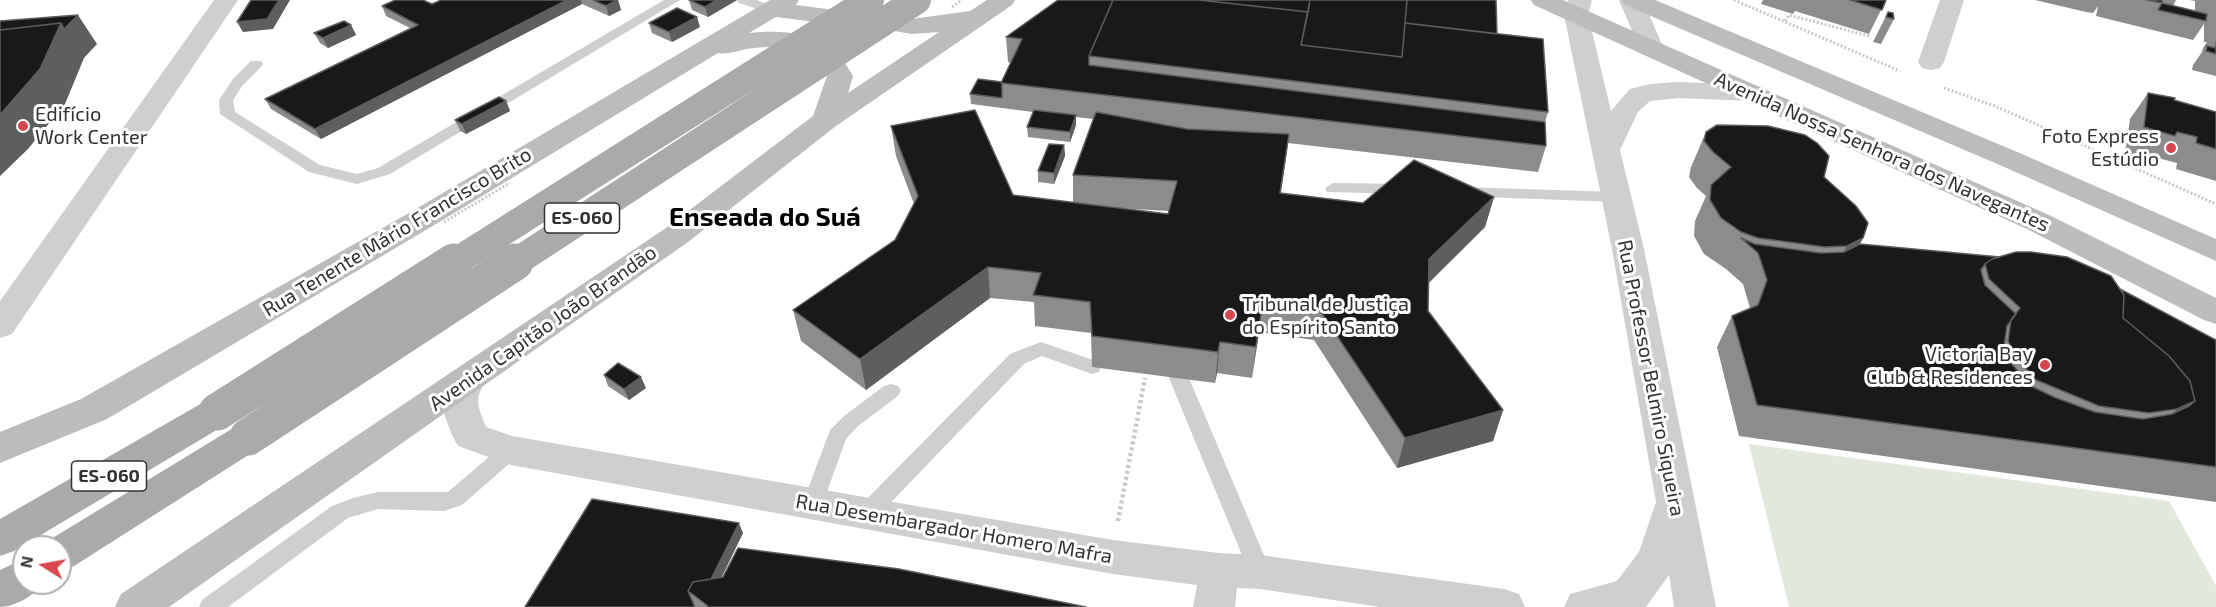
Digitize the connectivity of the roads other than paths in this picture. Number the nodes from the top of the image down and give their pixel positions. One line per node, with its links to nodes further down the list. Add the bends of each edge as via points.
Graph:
1 (226, 0): 27 (street)
2 (673, 0): 16 (lane, via 384,171 357,179 315,169 228,114 226,100)
3 (744, 0): 10 (lane)
4 (851, 0): 13 (street, via 870,18)
5 (870, 0): 37 (main road, ES-060, bridge, via 217,412)
6 (917, 0): 38 (main road, ES-060, bridge, via 248,437)
7 (1543, 0): 12 (street, Avenida Nossa Senhora dos Navegantes)
8 (1633, 0): 14 (street); 25 (street, Avenida Nossa Senhora dos Navegantes)
9 (1952, 0): 17 (street)
10 (778, 5): 13 (street); 15 (street, Rua Tenente Mário Francisco Brito)
11 (993, 7): 13 (street, via 937,26); 19 (street, Avenida Capitão João Brandão)
12 (1578, 8): 14 (street, Avenida Nossa Senhora dos Navegantes); 20 (street, Rua Professor Belmiro Siqueira)
13 (897, 26)
14 (1650, 47): 18 (street, Avenida Nossa Senhora dos Navegantes)
15 (702, 49): 19 (street, via 760,38 788,39 824,54 840,76); 32 (street, Rua Tenente Mário Francisco Brito, via 420,220 94,409)
16 (256, 64)
17 (1926, 74)
18 (1752, 93): 20 (street, via 1671,90 1641,95 1627,110); 26 (street, Avenida Nossa Senhora dos Navegantes, via 2038,222)
19 (826, 120): 29 (street, Avenida Capitão João Brandão, via 677,235)
20 (1606, 150): 24 (street, Rua Professor Belmiro Siqueira)
21 (1333, 188): 22 (lane)
22 (1421, 190)
23 (1444, 191): 24 (lane, via 1549,201)
24 (1616, 197): 34 (street, Rua Professor Belmiro Siqueira)
25 (2216, 251)
26 (2216, 312)
27 (0, 326)
28 (1092, 367): 36 (lane, via 1041,349 1017,359)
29 (469, 378): 33 (street, Rua Desembargador Homero Mafra, via 459,392 471,436); 41 (street, Avenida Capitão João Brandão)
30 (1179, 378): 39 (lane)
31 (891, 391): 35 (lane, via 837,435)
32 (0, 448)
33 (511, 450): 35 (street, Rua Desembargador Homero Mafra); 42 (lane, via 455,499 358,502)
34 (1674, 503): 44 (street, via 1658,559 1630,596); 45 (street, Rua Professor Belmiro Siqueira)
35 (813, 505): 36 (street, Rua Desembargador Homero Mafra)
36 (866, 514): 40 (street, Rua Desembargador Homero Mafra, via 1113,557)
37 (0, 539)
38 (72, 547)
39 (1260, 572): 40 (street, Rua Desembargador Homero Mafra); 43 (street, Rua Desembargador Homero Mafra)
40 (1216, 588)
41 (136, 607)
42 (210, 607)
43 (1504, 607)
44 (1585, 607)
45 (1695, 607)

